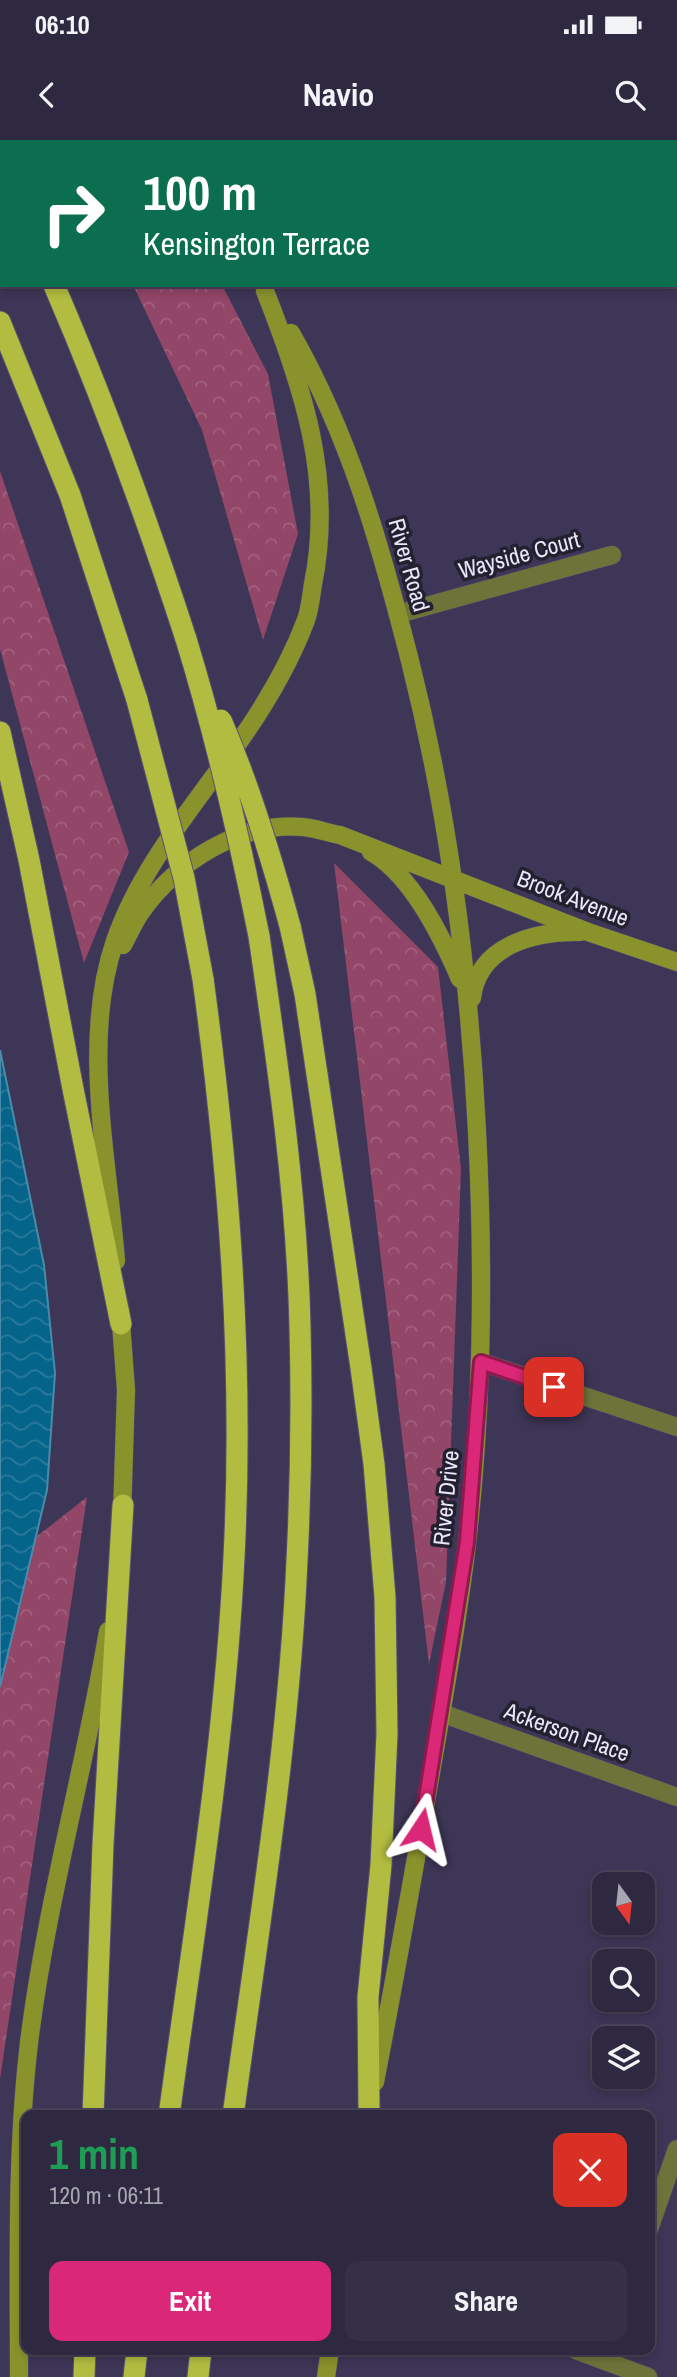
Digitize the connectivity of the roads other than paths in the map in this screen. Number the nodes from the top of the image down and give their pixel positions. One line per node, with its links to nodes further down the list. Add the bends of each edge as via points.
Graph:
1 (55, 287): 6 (highway, via 122,452)
2 (264, 288): 5 (main road, River Road, via 294,337 341,436 363,491); 13 (main road, via 301,391 320,484 321,527 307,617 268,699 128,904 103,989)
3 (0, 322): 22 (highway, bridge, via 70,495 137,700 184,878 219,1094 237,1328 234,1558 213,1788)
4 (612, 555): 5 (street, Wayside Court)
5 (398, 614): 9 (main road, River Road, via 421,703)
6 (186, 639): 23 (highway, bridge, via 212,724 259,936 279,1070 300,1325 297,1562 288,1676); 24 (highway, bridge, via 243,772 290,926 374,1464 388,1668 380,1865 368,1997)
7 (0, 732): 14 (highway)
8 (340, 835): 9 (main road, Brook Avenue); 12 (main road, via 376,855 426,911 446,945); 13 (main road, via 303,827 268,829 230,839 197,856 140,912 108,986)
9 (453, 877): 10 (main road, Brook Avenue); 12 (main road, River Drive)
10 (588, 932): 11 (main road, Brook Avenue); 12 (main road, via 542,934 499,951 473,987)
11 (677, 962)
12 (470, 1019): 15 (main road, River Drive, via 480,1178)
13 (100, 1026): 14 (main road, via 102,1112)
14 (121, 1324): 17 (main road, via 126,1390)
15 (481, 1362): 16 (street); 18 (main road, River Drive, via 467,1542)
16 (677, 1427)
17 (122, 1505): 20 (main road, via 105,1647 29,2043); 21 (highway)
18 (441, 1713): 19 (street, Ackerson Place); 25 (main road, River Drive)
19 (677, 1797)
20 (25, 2110)
21 (93, 2110)
22 (170, 2110)
23 (234, 2110)
24 (369, 2110)
25 (370, 2110)
26 (677, 2149): 28 (street)
27 (21, 2167): 34 (main road)
28 (655, 2212)
29 (85, 2355): 35 (highway)
30 (136, 2355): 36 (highway)
31 (200, 2355): 37 (highway)
32 (329, 2355): 38 (main road)
33 (605, 2355): 39 (street)
34 (19, 2377)
35 (83, 2377)
36 (134, 2377)
37 (198, 2377)
38 (326, 2377)
39 (648, 2377)

